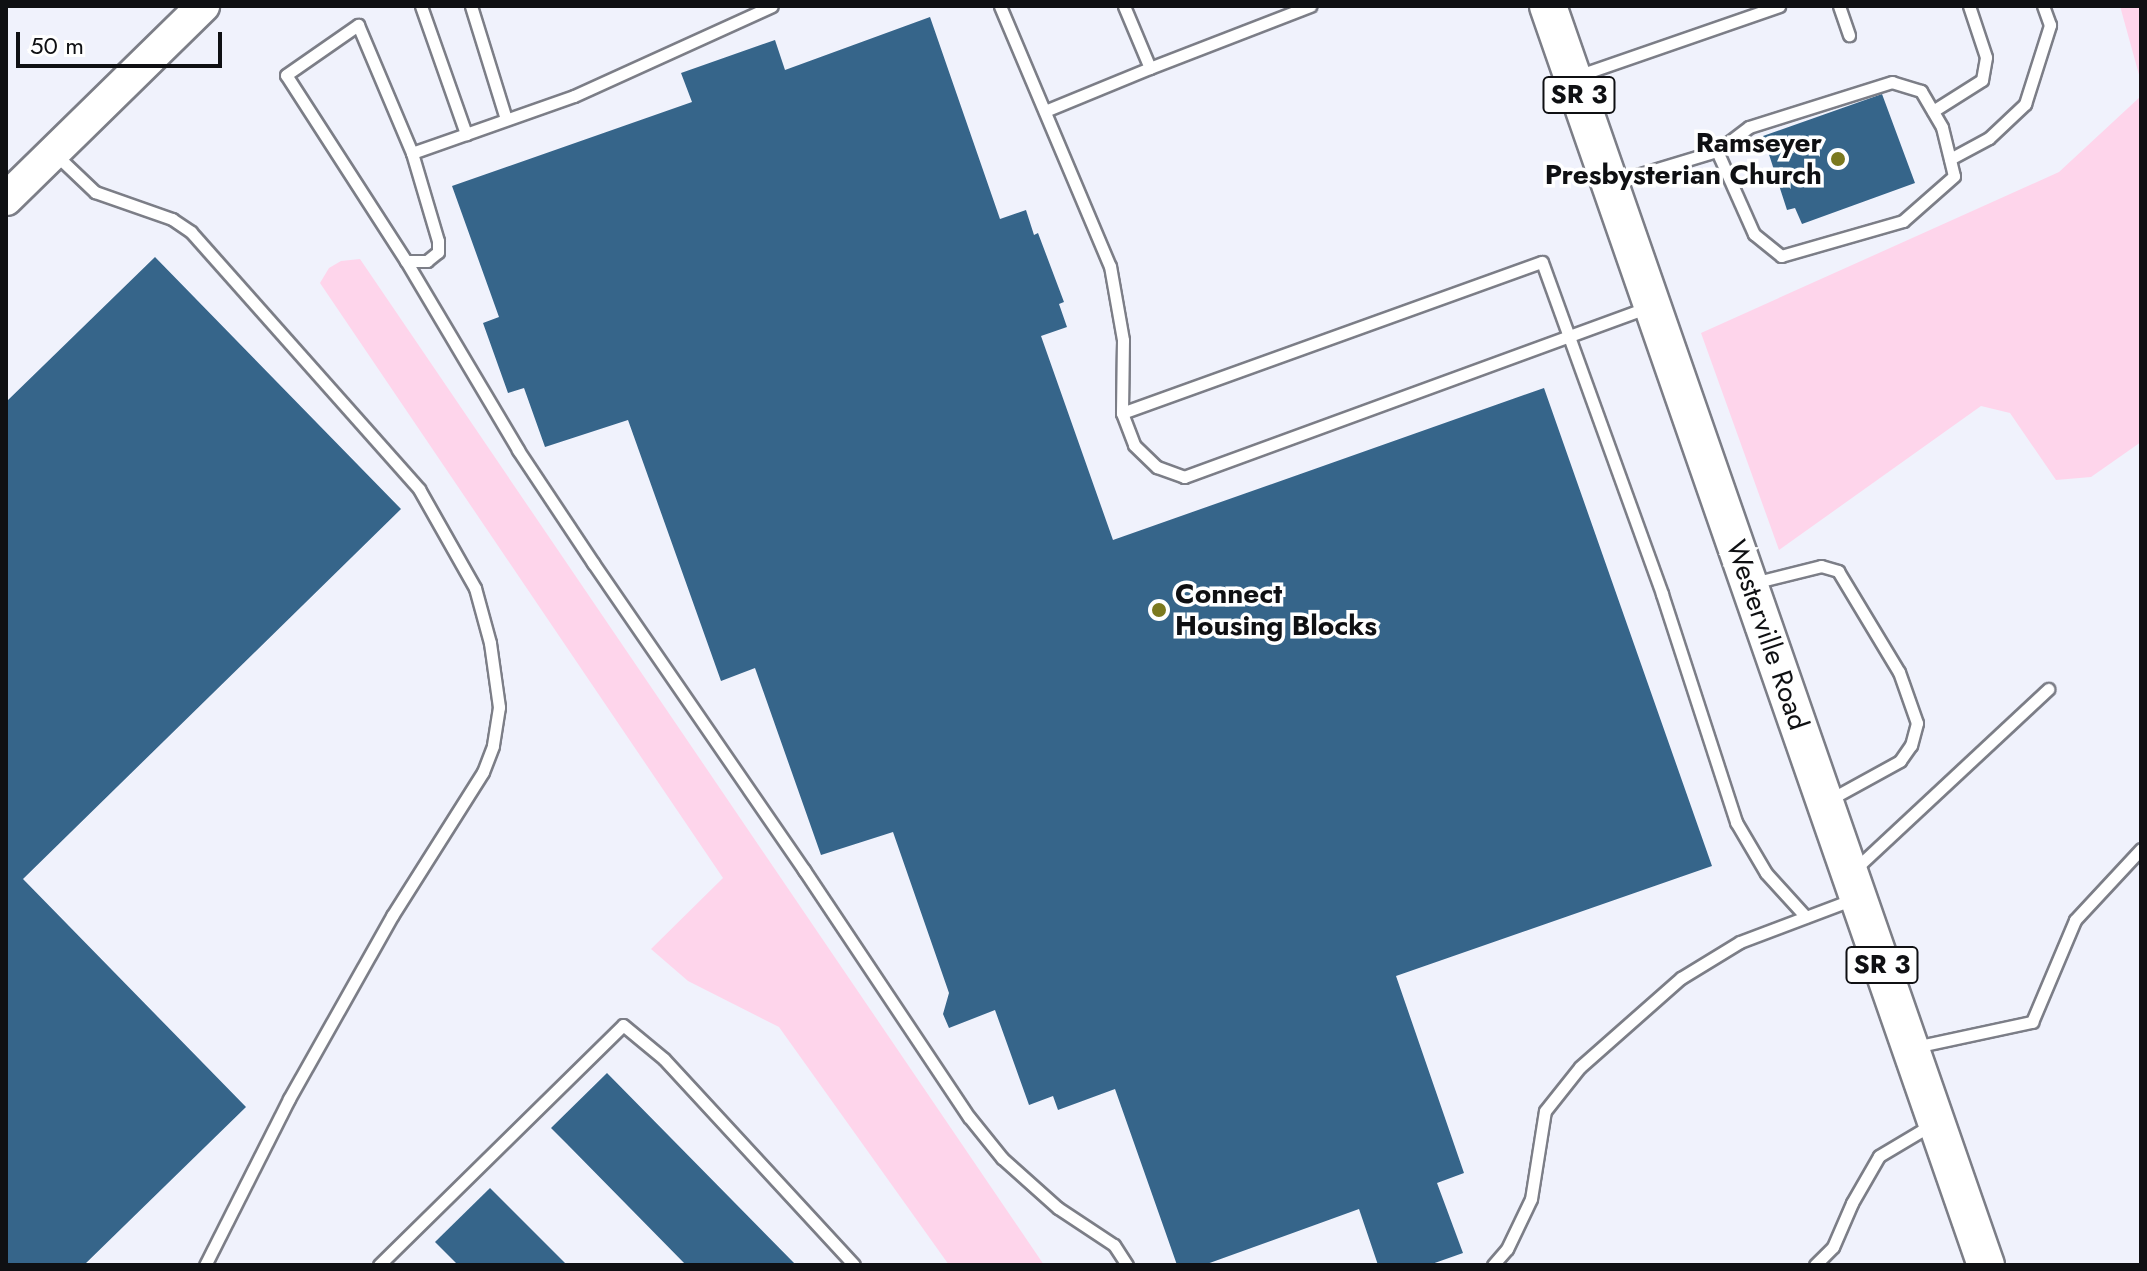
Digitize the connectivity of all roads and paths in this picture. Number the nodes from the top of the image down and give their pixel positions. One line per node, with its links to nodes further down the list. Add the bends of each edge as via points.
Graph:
1 (203, 6): 21 (main road)
2 (421, 6): 19 (lane)
3 (471, 6): 18 (lane)
4 (772, 6): 18 (lane, via 574,96)
5 (1000, 6): 16 (lane)
6 (1124, 6): 14 (lane)
7 (1310, 6): 14 (lane)
8 (1548, 6): 15 (main road, Westerville Road / SR 3)
9 (1779, 6): 15 (lane)
10 (1839, 6): 13 (lane)
11 (1969, 6): 17 (lane, via 1986,57 1982,80)
12 (2043, 6): 23 (lane, via 2050,25 2025,104 1989,138)
13 (1849, 35)
14 (1150, 68): 16 (lane)
15 (1573, 78): 24 (main road, Westerville Road / SR 3)
16 (1045, 111): 29 (lane, via 1110,266 1123,340)
17 (1933, 111): 20 (lane, via 1921,91 1892,82 1749,127); 23 (lane)
18 (506, 119): 19 (lane)
19 (466, 134): 22 (lane)
20 (1717, 151): 23 (lane, via 1754,234 1781,256 1903,221 1954,176); 24 (lane)
21 (54, 152): 25 (main road); 38 (lane, via 95,192 172,219 191,232 419,489 475,588 499,707 483,772 392,916)
22 (412, 153): 26 (lane, via 438,252 427,261); 26 (lane, via 358,25 286,75)
23 (1950, 159)
24 (1610, 184): 27 (main road, Westerville Road / SR 3)
25 (6, 199)
26 (406, 261): 41 (lane, via 518,450 969,1117 1002,1158 1058,1208 1114,1245)
27 (1652, 306): 28 (lane); 30 (main road, Westerville Road / SR 3)
28 (1568, 337): 29 (lane, via 1184,477 1157,467 1134,445); 29 (lane, via 1542,262); 35 (lane, via 1662,594 1736,822 1766,873)
29 (1122, 413)
30 (1749, 584): 32 (main road, Westerville Road / SR 3); 32 (lane, via 1821,566 1838,571 1899,672 1917,723 1900,761)
31 (2048, 689): 34 (lane)
32 (1825, 802): 34 (main road, Westerville Road / SR 3)
33 (2141, 849): 36 (lane, via 2075,920 2032,1022)
34 (1854, 885): 35 (lane); 36 (main road, Westerville Road / SR 3)
35 (1806, 917): 42 (lane, via 1740,942 1681,978 1580,1067 1545,1111 1531,1199 1507,1249)
36 (1910, 1048): 37 (main road, Westerville Road / SR 3)
37 (1937, 1122): 43 (lane, via 1879,1156 1833,1247); 44 (main road, Westerville Road / SR 3)
38 (205, 1265)
39 (379, 1265): 40 (lane, via 623,1025 664,1059)
40 (854, 1265)
41 (1127, 1265)
42 (1493, 1265)
43 (1815, 1265)
44 (1986, 1265)

